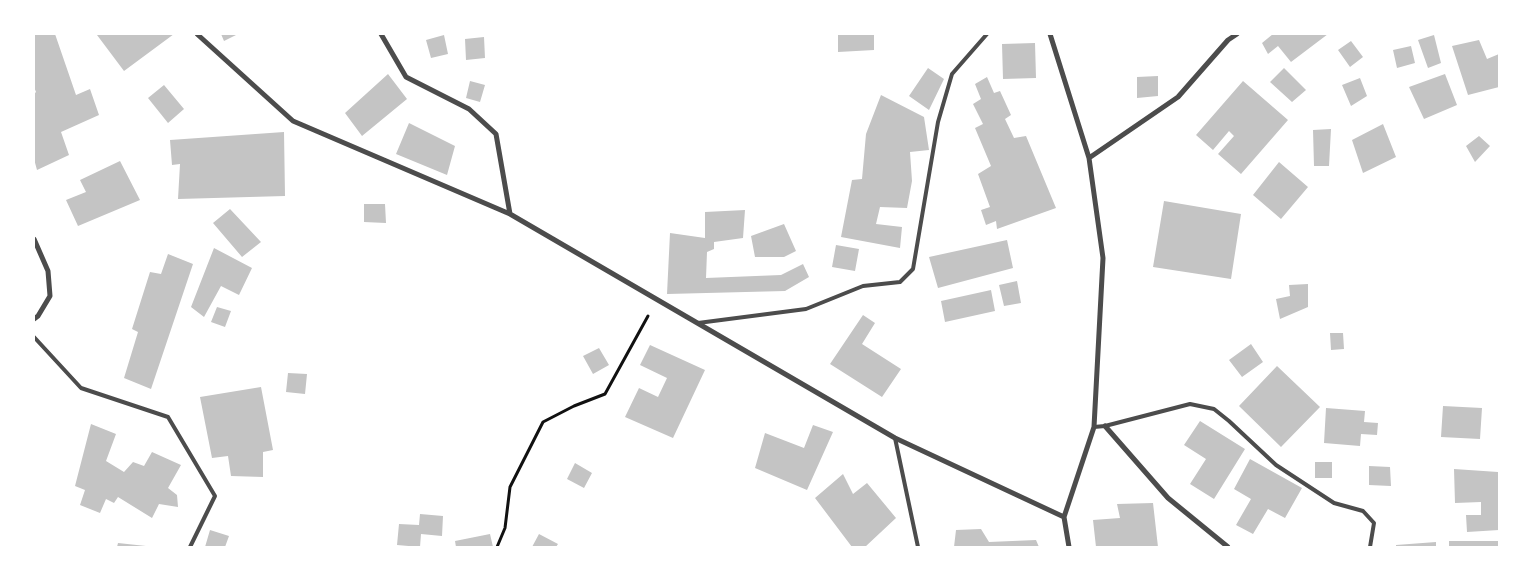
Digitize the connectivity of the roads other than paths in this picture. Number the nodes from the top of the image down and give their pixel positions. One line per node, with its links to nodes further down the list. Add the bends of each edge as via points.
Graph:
1 (197, 34): 7 (street, via 293,122)
2 (381, 34): 7 (street, via 406,77 469,108 496,134)
3 (987, 34): 10 (lane, via 952,74 938,122 913,269 900,282 863,286 806,309)
4 (1050, 34): 6 (street)
5 (1237, 34): 6 (street, via 1178,97)
6 (1088, 158): 13 (street, via 1103,258)
7 (510, 214): 10 (street)
8 (34, 239): 9 (street, via 48,271 50,296)
9 (34, 319)
10 (698, 323): 14 (street)
11 (34, 337): 16 (lane, via 82,388 168,417 215,496)
12 (1106, 426): 13 (lane); 19 (street, via 1168,498); 20 (lane, via 1190,404 1214,409 1276,465 1334,503 1363,510 1374,523)
13 (1094, 427): 15 (street)
14 (895, 438): 15 (street); 17 (lane)
15 (1064, 517): 18 (street)
16 (190, 547)
17 (918, 547)
18 (1069, 547)
19 (1228, 547)
20 (1370, 547)

